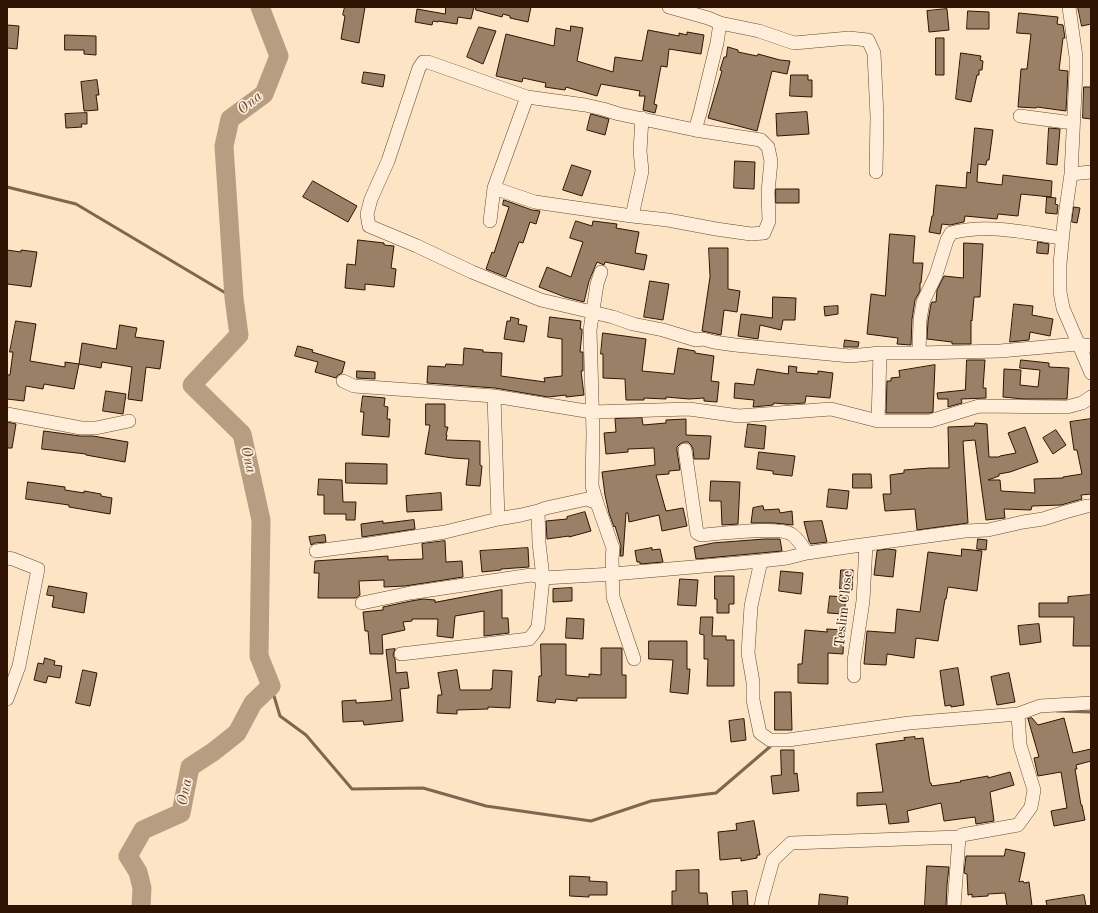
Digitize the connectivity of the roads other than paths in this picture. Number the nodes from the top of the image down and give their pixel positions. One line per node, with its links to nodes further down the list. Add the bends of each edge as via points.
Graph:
1 (669, 7): 3 (street)
2 (1069, 7): 7 (street, via 1076,57)
3 (720, 23): 8 (street); 9 (street, via 759,31 794,43 849,38 868,40 874,53)
4 (527, 97): 6 (street, via 584,105); 12 (street); 17 (street, via 423,62 388,161 371,199 367,214 369,226 541,300)
5 (1020, 116): 7 (street)
6 (642, 118): 8 (street); 13 (street, via 642,172)
7 (1073, 123): 11 (street)
8 (694, 130): 13 (street, via 761,140 768,147 771,161 769,221 764,233 751,234)
9 (876, 172)
10 (1091, 172): 11 (street)
11 (1071, 174): 15 (street)
12 (494, 188): 13 (street, via 535,202); 14 (street)
13 (632, 216)
14 (490, 221)
15 (1062, 238): 18 (street, via 1060,292 1063,308); 20 (street, via 1003,229 951,233 946,240 936,275 923,302)
16 (602, 272): 17 (street, via 597,284)
17 (592, 313): 19 (street, via 696,340 850,356); 25 (street)
18 (1085, 345): 20 (street); 21 (street)
19 (880, 353): 20 (street); 27 (street)
20 (919, 353)
21 (1091, 373)
22 (342, 380): 23 (street, via 354,386)
23 (494, 396): 25 (street); 33 (street)
24 (1091, 396): 27 (street, via 1082,403 1068,407 979,406 930,421)
25 (592, 412): 27 (street, via 689,409 739,416 831,409); 30 (street, via 592,486)
26 (7, 414): 28 (street, via 81,428 96,428)
27 (878, 420)
28 (129, 421)
29 (685, 450): 36 (street, via 697,533 701,535 784,531 792,534)
30 (597, 503): 32 (street, via 587,499); 39 (street, via 613,548)
31 (1091, 506): 34 (street, via 988,530)
32 (538, 511): 33 (street); 40 (street)
33 (498, 519): 35 (street, via 445,532)
34 (866, 545): 36 (street); 44 (street, Teslim Close, via 863,601)
35 (316, 551)
36 (807, 553): 38 (street)
37 (7, 558): 45 (street, via 38,569 19,666)
38 (761, 561): 39 (street); 47 (street, via 751,606 748,653 753,700 760,733 770,740 788,740 909,723)
39 (612, 574): 40 (street); 43 (street, via 613,596)
40 (543, 578): 41 (street, via 531,575 410,593); 42 (street, via 538,627 529,639)
41 (362, 603)
42 (402, 654)
43 (634, 660)
44 (854, 676)
45 (7, 699)
46 (1091, 703): 47 (street, via 1040,706)
47 (1018, 714): 48 (street, via 1020,745 1034,790 1031,807 1018,825)
48 (959, 837): 49 (street, via 791,843 773,860); 50 (street)
49 (762, 906)
50 (954, 906)

